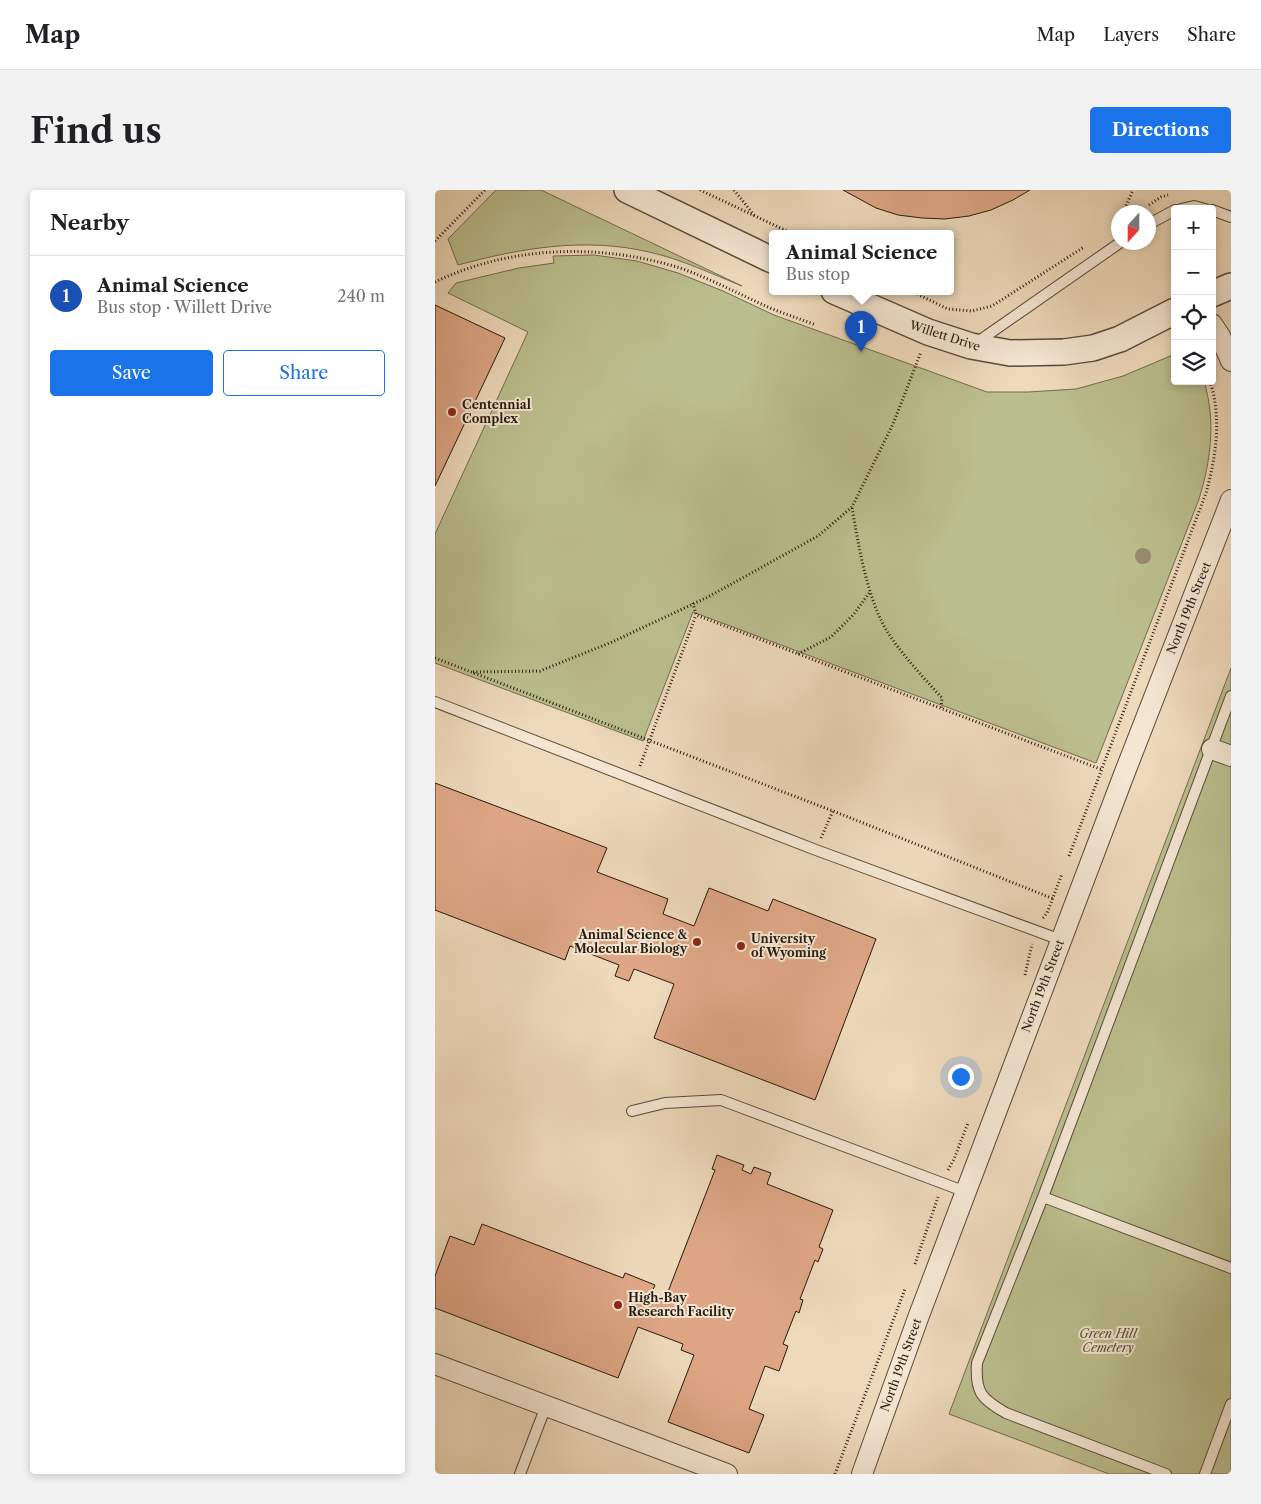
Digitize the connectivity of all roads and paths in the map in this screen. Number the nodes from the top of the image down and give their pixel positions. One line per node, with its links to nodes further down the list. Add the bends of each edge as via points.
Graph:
1 (485, 190): 13 (path)
2 (627, 190): 16 (street)
3 (700, 190): 9 (path)
4 (734, 190): 9 (path)
5 (1133, 190): 6 (path)
6 (1126, 205)
7 (1216, 211): 10 (lane)
8 (1171, 212): 11 (lane)
9 (755, 216): 12 (path)
10 (1231, 217)
11 (1156, 220)
12 (785, 230)
13 (435, 240)
14 (1085, 246): 21 (path, via 992,306 971,311 948,309)
15 (1111, 249): 26 (lane)
16 (769, 259)
17 (435, 282): 23 (path, via 467,269 532,254 594,252 629,256 684,270)
18 (1231, 286): 19 (street)
19 (1216, 292)
20 (843, 295): 25 (street, Willett Drive)
21 (919, 295)
22 (1171, 313): 26 (street, Willett Drive, via 1120,339 1093,348 1020,353)
23 (816, 325)
24 (1216, 330): 27 (street)
25 (928, 332): 26 (street, Willett Drive); 29 (path, via 893,424)
26 (971, 346)
27 (1231, 361)
28 (1231, 500): 42 (street, North 19th Street)
29 (852, 507): 30 (path); 31 (path, via 818,536)
30 (870, 592): 33 (path, via 831,637); 38 (path, via 887,631 909,663 942,698)
31 (693, 603): 32 (path); 35 (path, via 612,642 540,671)
32 (696, 616): 33 (path); 39 (path)
33 (798, 654): 38 (path)
34 (435, 658): 35 (path)
35 (472, 672): 39 (path)
36 (1231, 696): 40 (lane)
37 (435, 702): 43 (lane)
38 (941, 709): 42 (path)
39 (651, 741): 43 (path); 44 (path)
40 (1211, 748): 41 (street); 50 (lane)
41 (1231, 756)
42 (1123, 777): 46 (street, North 19th Street)
43 (635, 780): 45 (lane)
44 (833, 811): 45 (path); 46 (path)
45 (816, 850): 47 (lane)
46 (1074, 906): 47 (street, North 19th Street)
47 (1061, 940): 49 (street, North 19th Street)
48 (631, 1110): 49 (lane, via 665,1103 721,1100)
49 (966, 1192): 57 (street, North 19th Street)
50 (1043, 1197): 51 (lane); 58 (lane, via 977,1363 976,1380 981,1394 991,1405 1006,1413)
51 (1231, 1268)
52 (435, 1364): 54 (street)
53 (1231, 1404): 59 (lane)
54 (546, 1406): 55 (street); 56 (lane)
55 (720, 1473)
56 (520, 1474)
57 (861, 1474)
58 (1166, 1474)
59 (1205, 1474)

